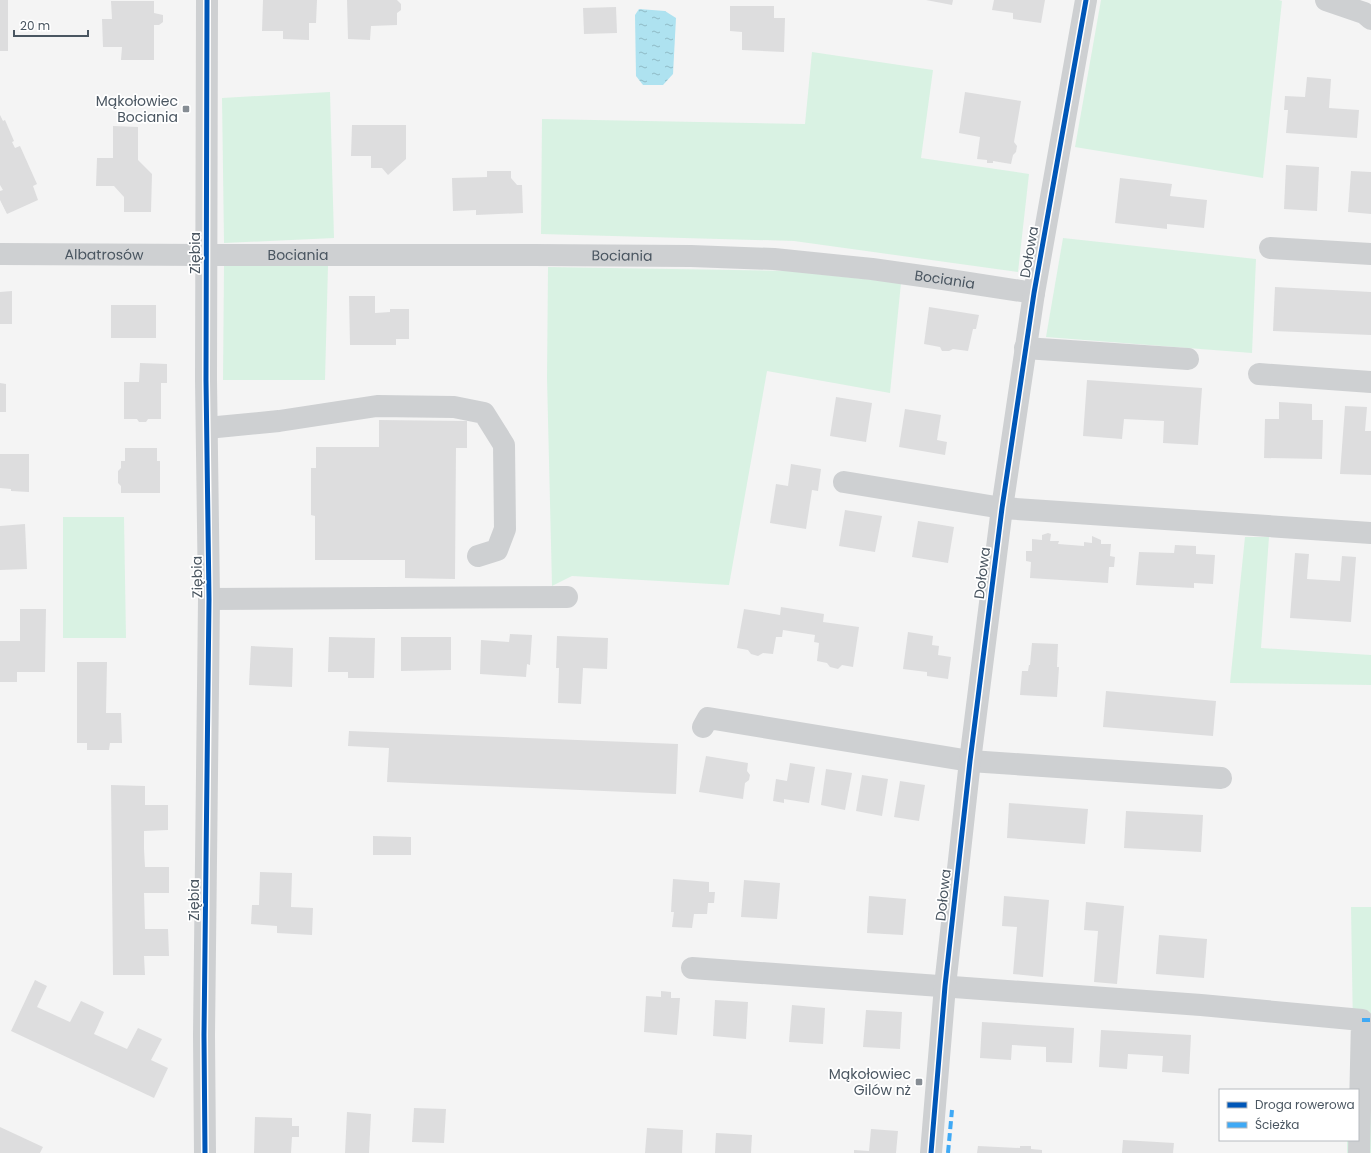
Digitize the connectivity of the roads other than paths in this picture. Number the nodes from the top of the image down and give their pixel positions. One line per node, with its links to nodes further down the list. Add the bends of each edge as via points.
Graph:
1 (207, 0): 8 (street, Ziębia)
2 (1086, 0): 9 (street, Dołowa)
3 (1326, 0): 4 (street, via 1364,13)
4 (1371, 18)
5 (1270, 248): 7 (street)
6 (0, 254): 8 (street, Albatrosów)
7 (1371, 254)
8 (208, 255): 9 (street, Bociania, via 691,256 774,259 872,269); 14 (street, Ziębia)
9 (1034, 294): 10 (street, Dołowa)
10 (1025, 348): 11 (street); 16 (street, Dołowa)
11 (1188, 359)
12 (1259, 374): 13 (street)
13 (1371, 382)
14 (207, 428): 18 (street, via 279,421 377,406 454,408 484,413 504,445 505,529 497,550); 20 (street, Ziębia)
15 (844, 482): 16 (street)
16 (1002, 508): 17 (street); 22 (street, Dołowa)
17 (1371, 533)
18 (478, 556)
19 (567, 597): 20 (street)
20 (209, 599): 26 (street, Ziębia)
21 (703, 727): 22 (street, via 708,718)
22 (970, 761): 23 (street); 25 (street, Dołowa)
23 (1221, 778)
24 (692, 968): 25 (street)
25 (945, 986): 27 (street, Dołowa); 28 (street, via 1362,1020)
26 (205, 1153)
27 (931, 1153)
28 (1359, 1153)

